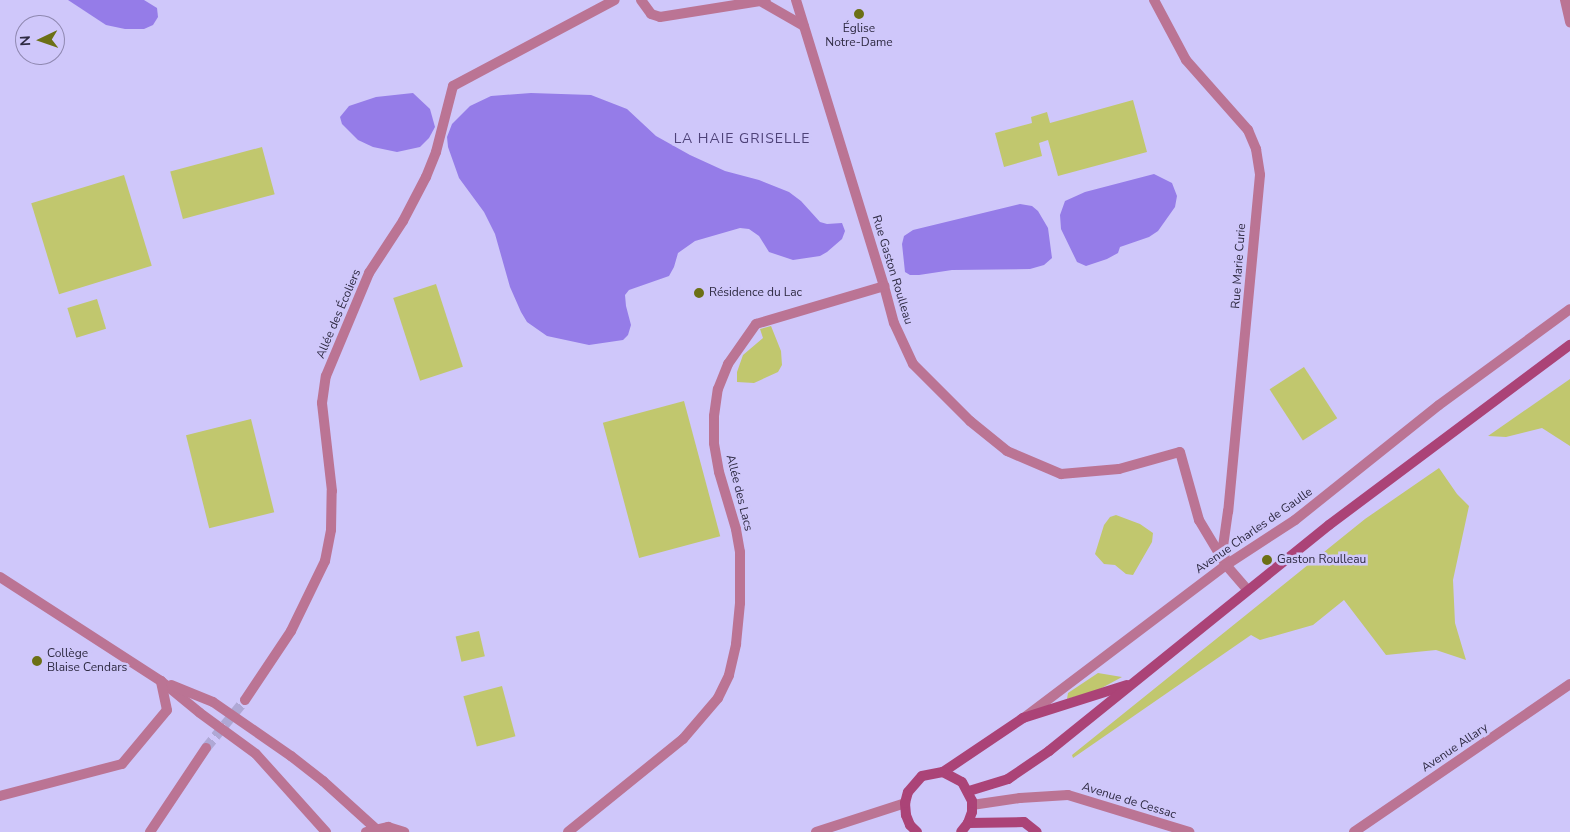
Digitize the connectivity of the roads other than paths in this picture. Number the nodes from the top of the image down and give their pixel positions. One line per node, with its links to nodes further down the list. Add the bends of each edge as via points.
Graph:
1 (615, 0): 18 (street, Allée des Écoliers, via 453,86 426,177 403,221 369,273 326,376 322,403 332,491 331,530 325,560 291,631)
2 (641, 0): 6 (street, via 652,14 660,17)
3 (796, 0): 8 (street, Rue Gaston Roulleau)
4 (1154, 0): 12 (street, Rue Marie Curie, via 1186,60 1248,130 1256,149 1260,175 1223,545)
5 (1565, 0): 7 (street)
6 (764, 1): 8 (street)
7 (1570, 22)
8 (804, 26): 9 (street, Rue Gaston Roulleau)
9 (884, 286): 12 (street, Rue Gaston Roulleau, via 894,323 913,364 970,421 1007,452 1061,474 1119,469 1180,452 1200,520); 31 (street, Allée des Lacs, via 756,324 728,364 718,388 714,443 740,552 740,603 729,675 718,698 683,739)
10 (1570, 308): 12 (street, Avenue Charles de Gaulle, via 1439,405 1295,520)
11 (1570, 345): 14 (street, Avenue Charles de Gaulle, via 1329,525)
12 (1226, 565): 14 (street); 19 (street, Avenue Charles de Gaulle)
13 (0, 577): 15 (street)
14 (1248, 590): 16 (street, Avenue Charles de Gaulle)
15 (161, 681): 23 (street, via 167,710 122,764); 27 (street, via 213,702 291,756 324,781); 29 (street, via 256,754)
16 (1135, 682): 19 (street, Avenue Charles de Gaulle); 22 (street, Avenue Charles de Gaulle, via 1049,751 1008,779)
17 (1570, 684): 37 (street, Avenue Allary)
18 (245, 700)
19 (1022, 718): 21 (street, Avenue Charles de Gaulle)
20 (206, 748): 28 (street)
21 (943, 772): 22 (street, via 962,782); 24 (street, Avenue Charles de Gaulle, via 922,776 908,792)
22 (969, 790): 25 (street)
23 (0, 796)
24 (905, 803): 32 (street); 33 (street, via 910,825)
25 (972, 805): 26 (street); 36 (street, Avenue de Cessac, via 1068,795)
26 (968, 823): 34 (street); 35 (street, via 1024,822)
27 (371, 830): 30 (street, via 388,827)
28 (150, 832)
29 (326, 832)
30 (404, 832)
31 (568, 832)
32 (816, 832)
33 (917, 832)
34 (960, 832)
35 (1037, 832)
36 (1189, 832)
37 (1354, 832)

